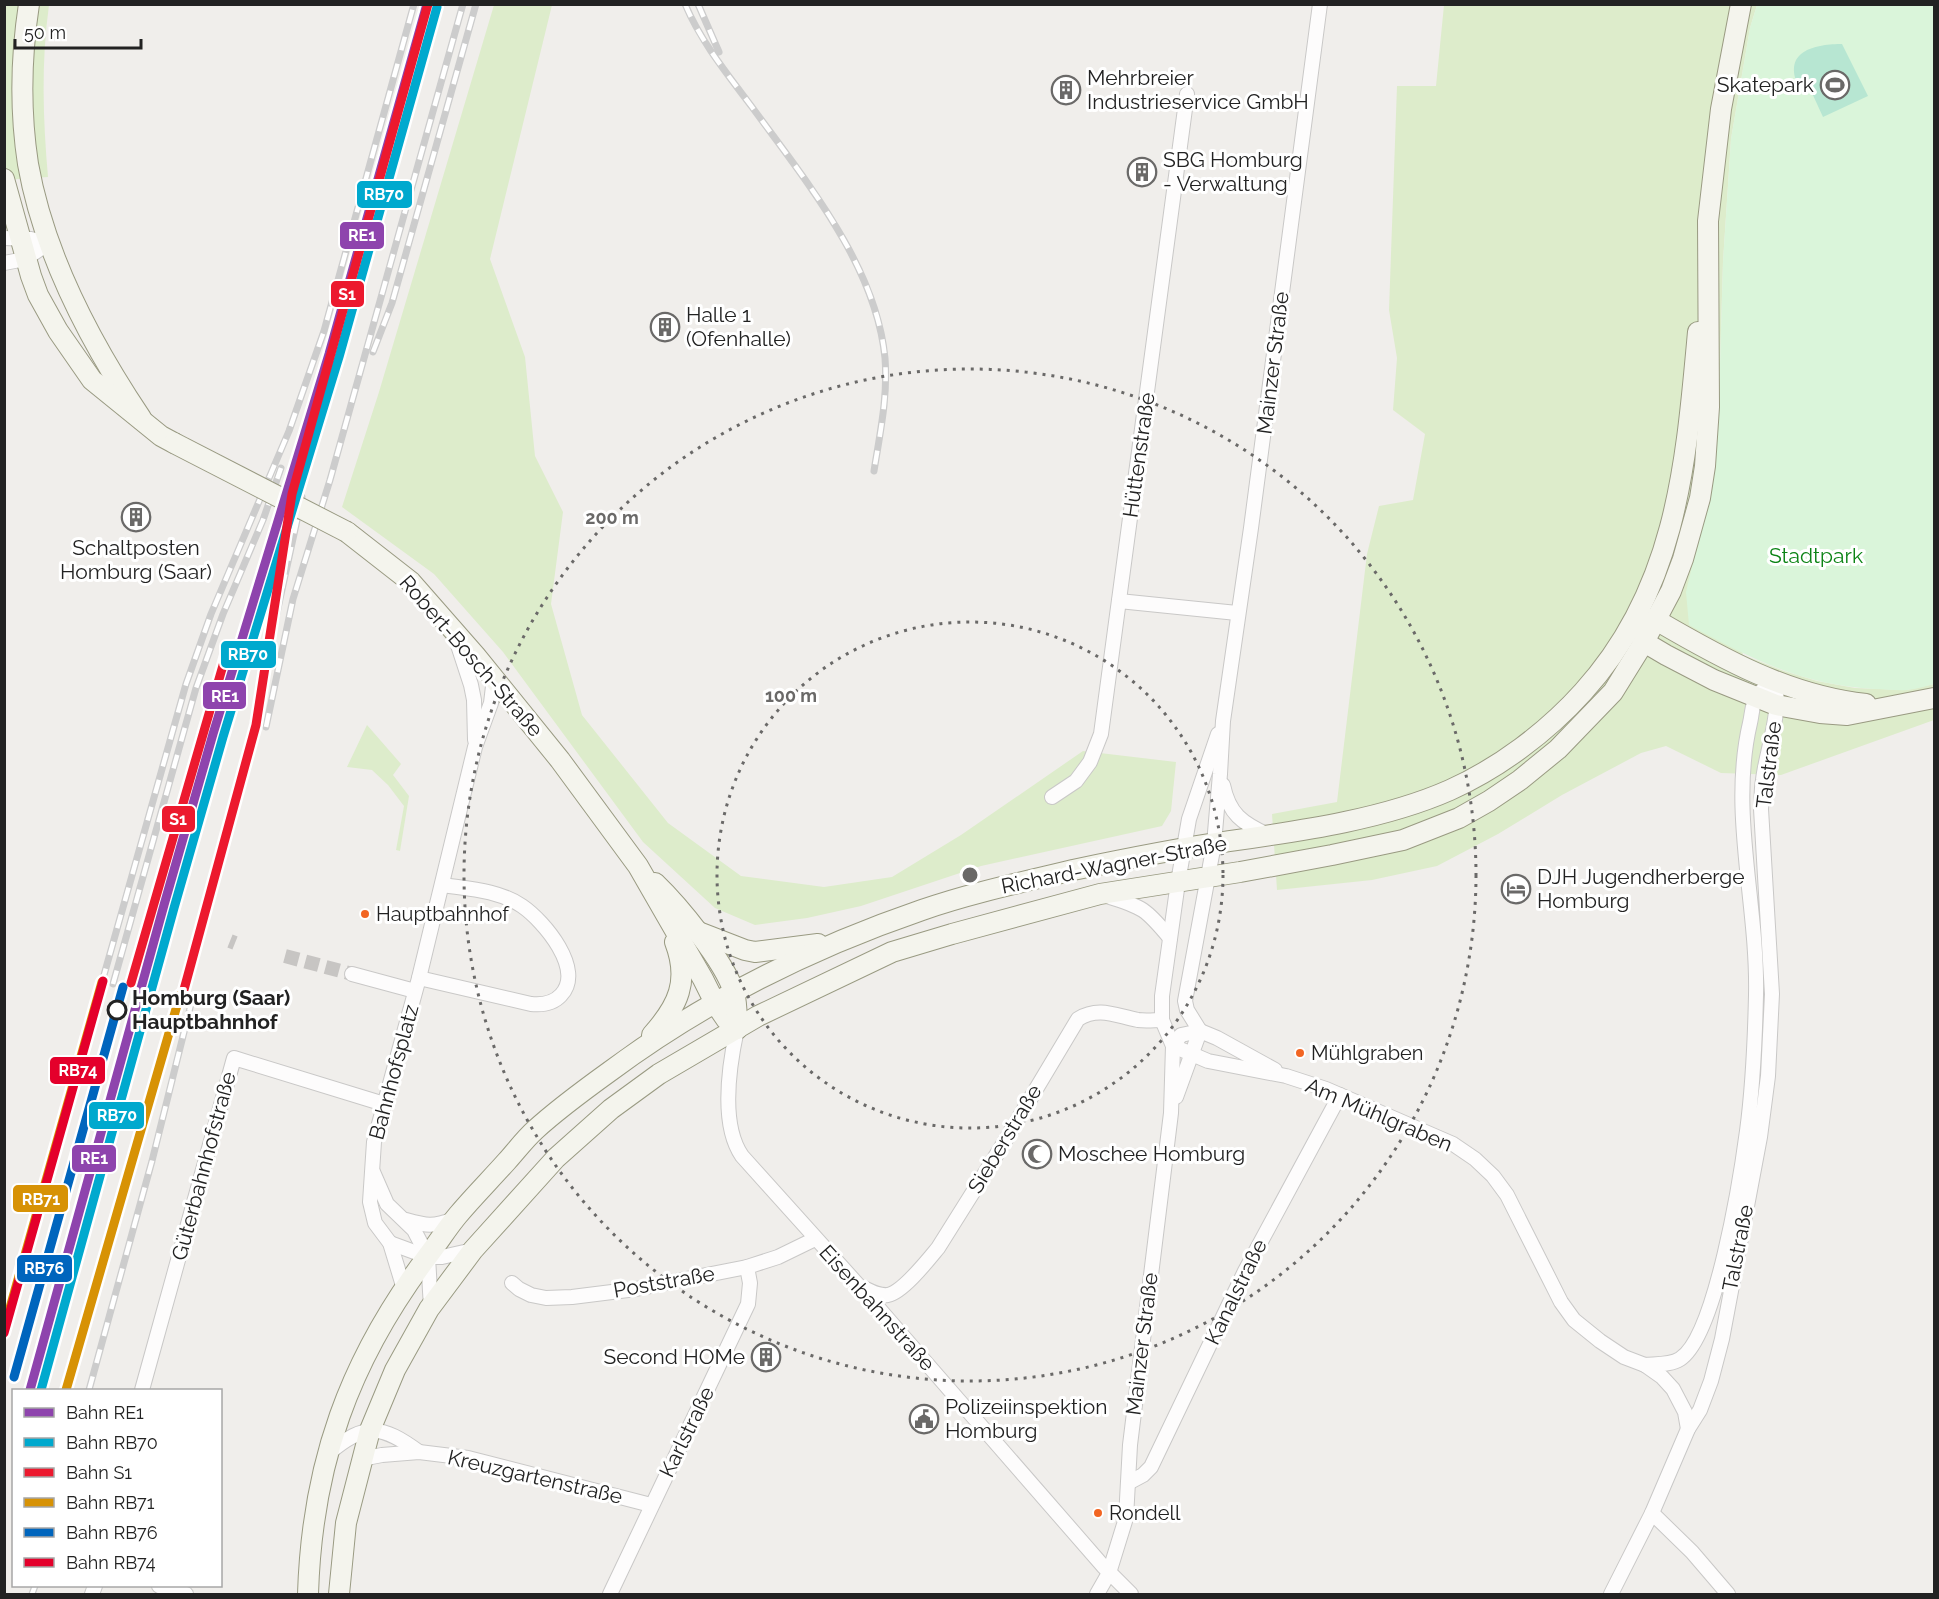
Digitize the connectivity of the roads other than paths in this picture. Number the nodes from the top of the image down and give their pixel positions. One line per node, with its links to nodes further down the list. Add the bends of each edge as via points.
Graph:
1 (29, 4): 8 (main road, Robert-Bosch-Straße, via 23,70 24,129 33,185)
2 (1320, 4): 13 (street, Mainzer Straße)
3 (1741, 4): 6 (main road, via 1721,109)
4 (1187, 94): 12 (street, Hüttenstraße)
5 (4, 179): 7 (main road, Robert-Bosch-Straße)
6 (1708, 237): 14 (main road, Richard-Wagner-Straße, via 1680,488 1668,538); 15 (main road, Richard-Wagner-Straße, via 1709,407 1705,466 1683,559)
7 (12, 238): 8 (street); 9 (main road, Robert-Bosch-Straße)
8 (49, 243): 9 (street); 11 (main road, Robert-Bosch-Straße, via 76,303)
9 (25, 259): 10 (street); 11 (main road, Robert-Bosch-Straße, via 38,295 79,363 92,380)
10 (4, 263)
11 (141, 418): 16 (main road, Robert-Bosch-Straße, bridge, via 174,444 346,532 411,582)
12 (1119, 601): 13 (street); 27 (street, Hüttenstraße, via 1101,734 1076,781)
13 (1237, 613): 24 (street, Mainzer Straße)
14 (1635, 620): 15 (main road); 17 (main road); 28 (main road, Richard-Wagner-Straße, via 1582,693 1521,747 1485,771 1448,791 1394,809)
15 (1656, 620): 17 (main road, Richard-Wagner-Straße); 19 (main road)
16 (452, 629): 18 (main road, Robert-Bosch-Straße); 25 (street, via 472,693)
17 (1644, 642): 20 (main road, via 1714,680); 32 (main road, Richard-Wagner-Straße, via 1613,692 1558,750 1469,812 1403,840)
18 (494, 678): 25 (street); 31 (main road, Robert-Bosch-Straße)
19 (1774, 682): 20 (street, Talstraße); 22 (street, Talstraße); 23 (main road, via 1842,701)
20 (1756, 697): 22 (main road); 66 (street, Talstraße, via 1743,772 1756,993 1747,1130 1714,1296 1696,1342 1680,1359)
21 (1935, 698): 23 (main road)
22 (1776, 705): 23 (main road, via 1847,715); 68 (street, Talstraße, via 1762,781 1761,809 1772,994 1768,1076 1722,1339 1700,1410)
23 (1888, 706)
24 (1223, 721): 26 (street, Mainzer Straße); 30 (street, Mainzer Straße, via 1189,819)
25 (476, 747): 34 (street, Bahnhofsplatz)
26 (1220, 774): 28 (street, Mainzer Straße, via 1226,797 1238,818); 29 (street, Mainzer Straße)
27 (1052, 797)
28 (1269, 836): 29 (main road, Richard-Wagner-Straße)
29 (1214, 844): 30 (main road, Richard-Wagner-Straße); 32 (street, Mainzer Straße)
30 (1184, 848): 33 (street, Mainzer Straße); 39 (main road, Richard-Wagner-Straße, via 976,894)
31 (638, 866): 36 (main road, Robert-Bosch-Straße); 37 (main road, Robert-Bosch-Straße)
32 (1209, 877): 33 (main road, Richard-Wagner-Straße); 46 (street, Mainzer Straße, via 1185,1001)
33 (1178, 882): 35 (main road, Richard-Wagner-Straße); 38 (street, Mainzer Straße)
34 (442, 885): 41 (street, Bahnhofsplatz); 41 (street, Bahnhofsplatz, via 489,891 523,907 561,950 569,970 567,985 558,998 542,1005)
35 (1100, 894): 38 (street, via 1143,908); 45 (main road, Richard-Wagner-Straße, via 892,952)
36 (663, 912): 43 (main road, Robert-Bosch-Straße); 48 (main road, via 680,958 680,988 668,1016)
37 (696, 931): 39 (main road, via 755,952); 42 (main road, Robert-Bosch-Straße)
38 (1170, 938): 44 (street, Mainzer Straße)
39 (845, 939): 42 (main road, Richard-Wagner-Straße)
40 (352, 974): 41 (street)
41 (417, 984): 52 (street, Bahnhofsplatz)
42 (733, 992): 43 (main road, Richard-Wagner-Straße); 45 (main road, Robert-Bosch-Straße)
43 (715, 1003): 45 (main road, Robert-Bosch-Straße); 48 (main road, Richard-Wagner-Straße)
44 (1162, 1020): 47 (street, Mainzer Straße); 63 (street, Sieberstraße, via 1140,1020 1097,1011 1078,1019 927,1262 889,1295)
45 (737, 1029): 57 (street, Eisenbahnstraße, via 730,1061 730,1122 735,1145); 59 (main road, Richard-Wagner-Straße, via 659,1074 611,1109 555,1158)
46 (1200, 1031): 47 (street, via 1181,1035); 49 (street, Mainzer Straße); 50 (street, Am Mühlgraben)
47 (1173, 1046): 49 (street); 53 (street, Mainzer Straße)
48 (637, 1051): 55 (main road, Richard-Wagner-Straße, via 535,1130)
49 (1191, 1053): 50 (street, Am Mühlgraben, via 1208,1061); 53 (street, Mainzer Straße)
50 (1286, 1076): 51 (street, Am Mühlgraben)
51 (1340, 1095): 66 (street, Am Mühlgraben, via 1453,1144 1475,1159 1507,1195 1574,1320 1624,1357); 73 (street, Kanalstraße, via 1245,1271 1151,1467)
52 (384, 1104): 54 (street, Bahnhofsplatz); 67 (street, Güterbahnhofstraße, via 234,1058)
53 (1171, 1113): 73 (street, Mainzer Straße)
54 (372, 1167): 56 (street, Bahnhofsplatz, via 387,1204); 58 (street, Bahnhofsplatz, via 372,1215)
55 (456, 1218): 56 (street, via 428,1226); 60 (main road, Richard-Wagner-Straße)
56 (403, 1219): 60 (street, Bahnhofsplatz, via 419,1237)
57 (815, 1239): 61 (street, Poststraße); 63 (street, Eisenbahnstraße)
58 (390, 1243): 60 (street); 64 (street, Bahnhofsplatz)
59 (473, 1250): 60 (street); 65 (main road, Richard-Wagner-Straße)
60 (428, 1257): 64 (main road, Richard-Wagner-Straße); 65 (street, Bahnhofsplatz)
61 (747, 1267): 62 (street, Poststraße, via 572,1298 531,1295); 74 (street, Karlstraße, via 748,1304)
62 (512, 1283)
63 (859, 1287): 76 (street, Eisenbahnstraße)
64 (404, 1289): 71 (main road, Richard-Wagner-Straße, via 374,1337 351,1385)
65 (431, 1308): 69 (main road, Richard-Wagner-Straße, via 395,1370)
66 (1645, 1365): 68 (street, Am Mühlgraben, via 1673,1389)
67 (142, 1389)
68 (1688, 1429): 75 (street, Talstraße)
69 (370, 1430): 70 (street, Kreuzgartenstraße, via 397,1436); 71 (street, via 342,1442); 72 (main road, Richard-Wagner-Straße)
70 (419, 1452): 72 (street, Kreuzgartenstraße); 74 (street, Kreuzgartenstraße, via 468,1458)
71 (327, 1456): 79 (main road, Richard-Wagner-Straße, via 315,1513)
72 (361, 1459): 80 (main road, Richard-Wagner-Straße, via 346,1523)
73 (1128, 1484): 76 (street, Mainzer Straße, via 1126,1518)
74 (651, 1505): 81 (street, Karlstraße)
75 (1652, 1513): 84 (street, Talstraße); 85 (street)
76 (1109, 1573): 82 (street, Mainzer Straße); 83 (street, Eisenbahnstraße)
77 (162, 1587): 78 (street)
78 (186, 1594)
79 (308, 1594)
80 (339, 1594)
81 (610, 1594)
82 (1097, 1594)
83 (1131, 1594)
84 (1611, 1594)
85 (1728, 1594)

